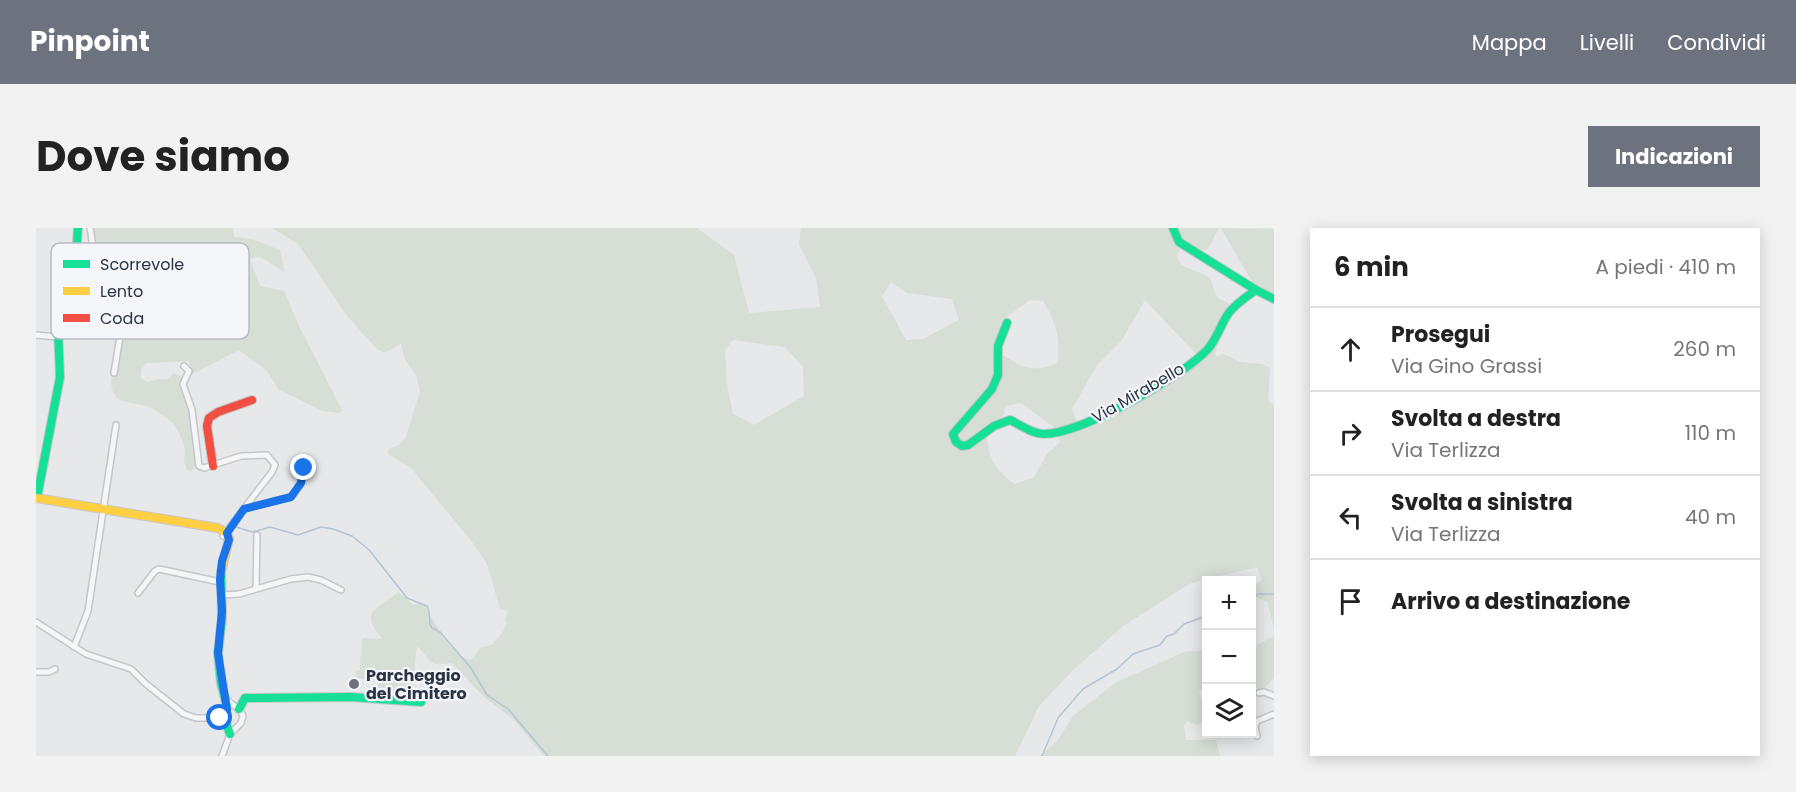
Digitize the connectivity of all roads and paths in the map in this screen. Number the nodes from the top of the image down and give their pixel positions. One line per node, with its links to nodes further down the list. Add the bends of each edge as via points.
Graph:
1 (78, 228): 4 (street)
2 (90, 228): 5 (street)
3 (1174, 232): 6 (street, via 1179,242)
4 (77, 243)
5 (94, 243)
6 (1256, 290): 7 (street); 8 (street, Via Mirabello, via 1230,311 1216,339 1203,354 1175,375 1096,419 1046,434 1010,420 962,446 953,434 992,389 998,375 998,346)
7 (1274, 299)
8 (1007, 323)
9 (36, 335): 10 (street)
10 (51, 336)
11 (57, 339): 19 (street, via 60,377)
12 (120, 339): 14 (street)
13 (184, 366): 17 (street, via 189,371 183,384 192,410 198,465)
14 (114, 373)
15 (252, 400): 17 (street, via 209,418)
16 (116, 425): 20 (street)
17 (213, 466): 21 (street, via 249,454 265,454 274,463 274,469)
18 (304, 468): 21 (street, via 301,483 291,497)
19 (37, 498): 20 (street)
20 (104, 509): 22 (street, via 222,529); 30 (street, via 88,612)
21 (244, 509): 22 (street)
22 (225, 534): 24 (street, via 229,537)
23 (257, 535): 25 (street)
24 (220, 582): 27 (street, via 159,569); 28 (street)
25 (256, 589): 26 (street, via 308,577); 28 (street)
26 (341, 590)
27 (138, 593)
28 (221, 595): 37 (street, via 218,653)
29 (36, 622): 30 (street)
30 (74, 647): 37 (street, via 131,669 184,714 196,718)
31 (55, 669): 32 (street)
32 (36, 672)
33 (1259, 693): 34 (street)
34 (1274, 696)
35 (421, 702): 37 (street, via 351,697 245,698)
36 (1274, 714): 40 (street, via 1257,721)
37 (228, 715): 38 (street); 38 (street, via 243,716); 39 (street)
38 (237, 726): 39 (street)
39 (230, 734): 41 (street)
40 (1257, 736)
41 (222, 756)

